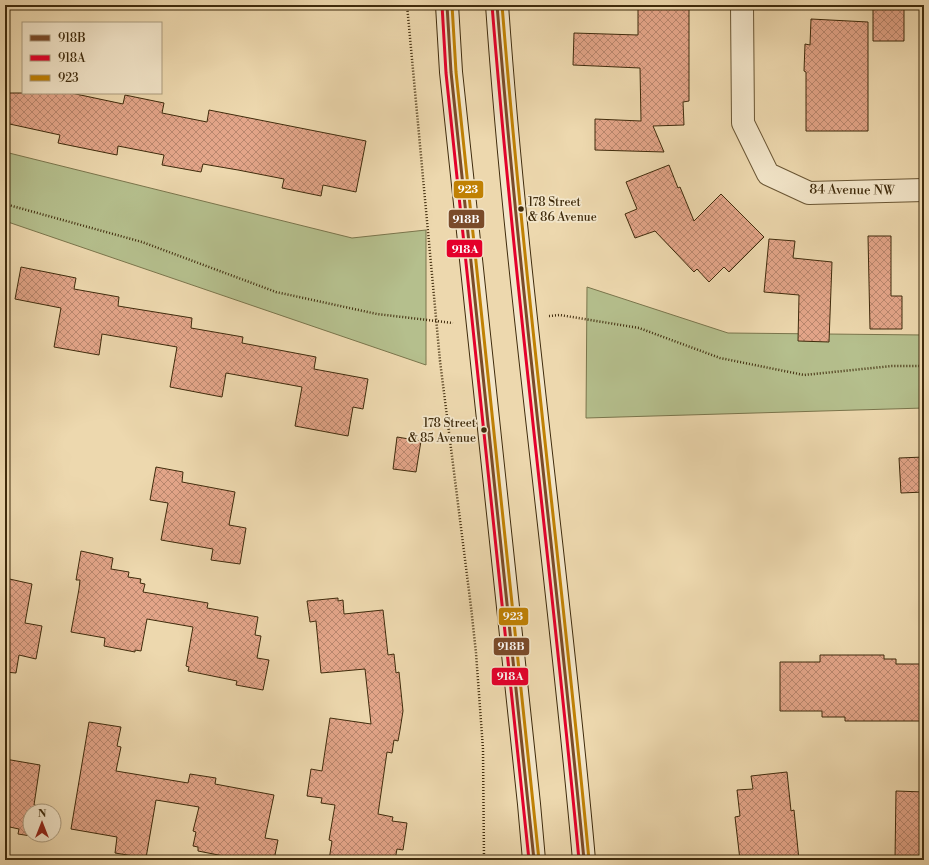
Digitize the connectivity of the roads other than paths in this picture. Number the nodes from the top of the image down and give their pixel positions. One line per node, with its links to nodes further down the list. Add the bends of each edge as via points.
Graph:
1 (447, 5): 5 (main road, via 451,72)
2 (497, 5): 6 (main road, via 525,318)
3 (742, 5): 4 (main road, 84 Avenue NW, via 743,123 768,174 809,193)
4 (924, 190)
5 (534, 860)
6 (584, 860)

